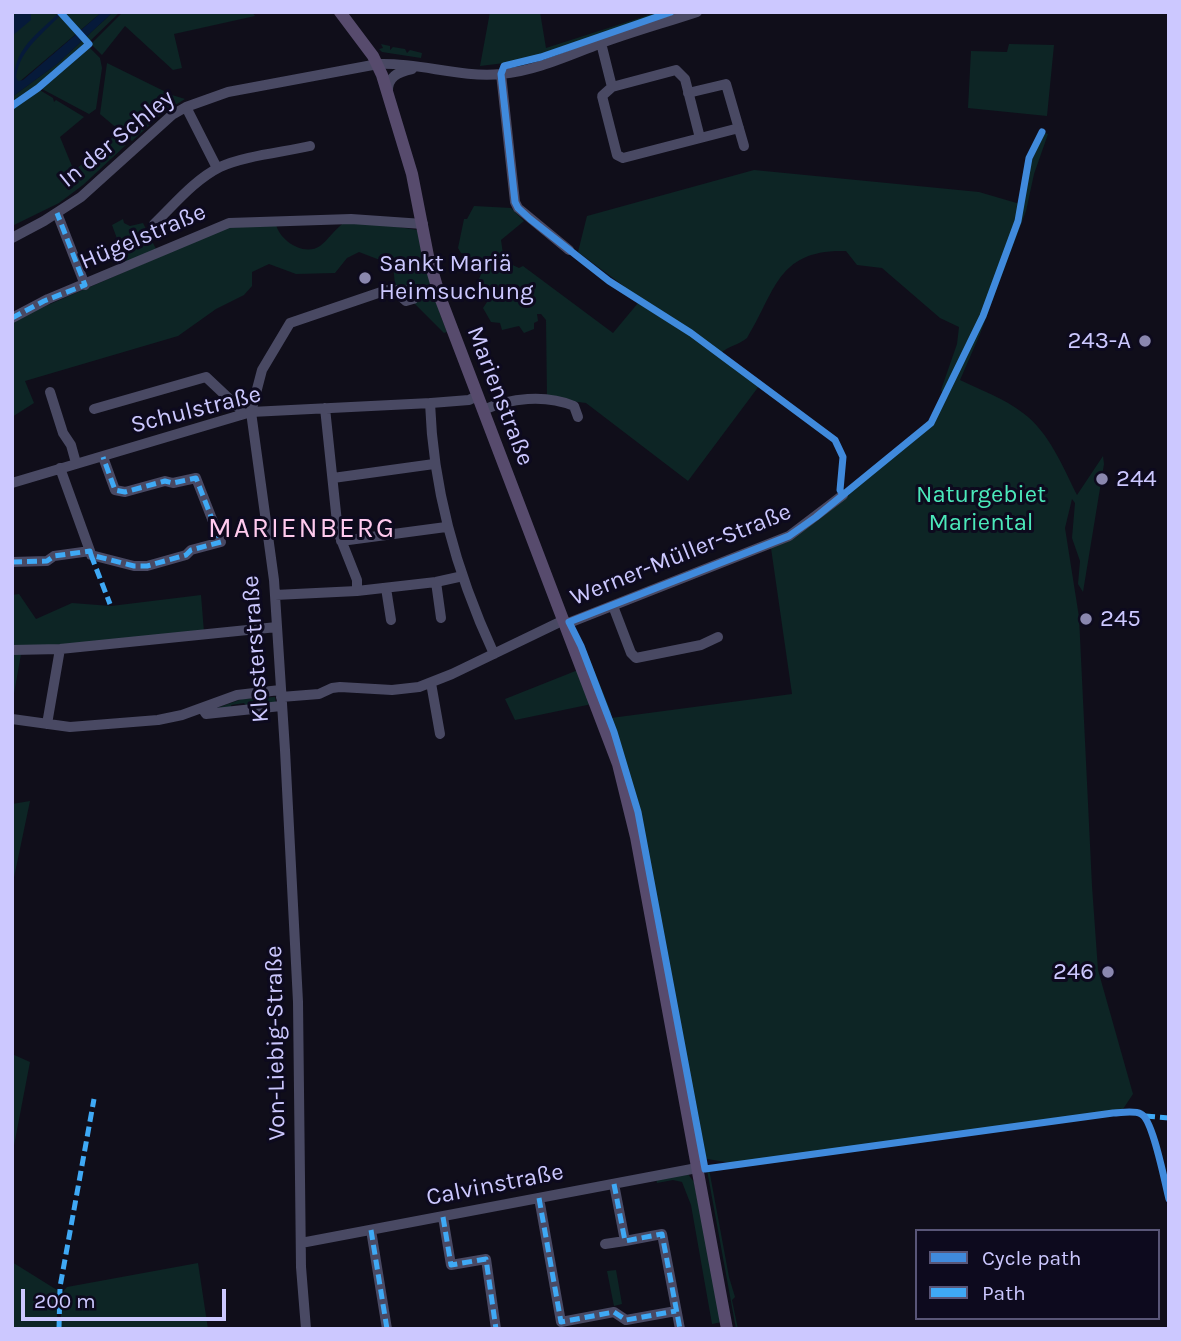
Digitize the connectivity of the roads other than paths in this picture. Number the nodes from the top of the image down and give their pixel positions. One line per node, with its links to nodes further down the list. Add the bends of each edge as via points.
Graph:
1 (340, 12): 4 (main road, Marienstraße)
2 (697, 12): 3 (street, In der Schley)
3 (601, 43): 6 (street, In der Schley, via 546,64); 7 (street)
4 (378, 64): 5 (street, In der Schley); 9 (main road, Marienstraße); 10 (street, In der Schley, via 228,92)
5 (417, 68): 6 (street, In der Schley); 9 (street, via 394,76)
6 (501, 74): 20 (street, via 515,202)
7 (612, 88): 8 (street, via 676,70); 12 (street, via 602,96 617,155 623,158)
8 (688, 93): 11 (street, via 726,84); 12 (street)
9 (389, 96): 18 (main road, Marienstraße)
10 (186, 107): 15 (street); 16 (street, In der Schley)
11 (739, 128): 12 (street); 14 (street)
12 (700, 138)
13 (310, 146): 15 (street)
14 (744, 146)
15 (217, 168): 17 (street)
16 (57, 213): 19 (street, In der Schley); 21 (street)
17 (154, 224)
18 (423, 224): 21 (street, Hügelstraße, via 351,219 229,223); 24 (main road, Marienstraße, via 436,287)
19 (12, 237)
20 (569, 250)
21 (85, 285): 23 (street, Hügelstraße)
22 (394, 290): 30 (street, Klosterstraße, via 290,323 262,370)
23 (12, 318)
24 (477, 396): 26 (street, Schulstraße); 29 (main road, Marienstraße)
25 (49, 398): 33 (street)
26 (430, 403): 27 (street, Schulstraße); 34 (street)
27 (325, 408): 30 (street, Schulstraße); 36 (street)
28 (94, 409): 30 (street, via 206,377)
29 (483, 410): 31 (street, via 513,399 528,399 574,406); 51 (main road, Marienstraße)
30 (246, 414): 32 (street, Schulstraße); 47 (street, Klosterstraße)
31 (578, 417)
32 (103, 457): 33 (street, Schulstraße); 41 (street, via 118,492 196,478 221,542 147,566)
33 (76, 463): 35 (street, Schulstraße)
34 (434, 464): 36 (street); 39 (street)
35 (60, 468): 37 (street, Schulstraße); 41 (street)
36 (333, 478): 40 (street)
37 (12, 483)
38 (843, 495): 48 (street, Werner-Müller-Straße, via 789,536)
39 (446, 527): 40 (street); 43 (street)
40 (341, 541): 46 (street, via 357,580)
41 (90, 551): 42 (street, via 47,561)
42 (12, 562)
43 (463, 576): 44 (street); 56 (street)
44 (436, 582): 45 (street); 49 (street)
45 (386, 588): 46 (street); 50 (street)
46 (356, 591): 47 (street)
47 (275, 595): 52 (street, Klosterstraße)
48 (613, 606): 51 (street, Werner-Müller-Straße); 53 (street, via 636,658 701,645)
49 (441, 618)
50 (391, 620)
51 (565, 622): 56 (street, Werner-Müller-Straße); 64 (main road, Marienstraße, via 626,794)
52 (276, 627): 54 (street); 58 (street, Klosterstraße)
53 (718, 637)
54 (60, 649): 55 (street); 61 (street)
55 (12, 650)
56 (494, 654): 57 (street, Werner-Müller-Straße)
57 (430, 683): 58 (street, Werner-Müller-Straße, via 407,690 333,688); 62 (street)
58 (281, 698): 59 (street, via 237,695); 59 (street, via 206,714); 63 (street, Klosterstraße)
59 (202, 708): 61 (street, via 149,721 90,727)
60 (12, 719): 61 (street)
61 (47, 724)
62 (440, 734)
63 (285, 757): 70 (street, Von-Liebig-Straße, via 298,1002)
64 (697, 1168): 65 (street, Calvinstraße); 77 (main road, Marienstraße)
65 (614, 1184): 66 (street, Calvinstraße); 69 (street)
66 (539, 1198): 67 (street, Calvinstraße); 72 (street, via 561,1322 614,1312 626,1320)
67 (443, 1217): 68 (street, Calvinstraße); 75 (street, via 451,1265 486,1259)
68 (371, 1230): 70 (street, Calvinstraße); 74 (street)
69 (625, 1241): 71 (street); 72 (street, via 662,1234)
70 (301, 1243): 73 (street, Von-Liebig-Straße)
71 (605, 1244)
72 (676, 1311): 76 (street)
73 (306, 1329)
74 (387, 1329)
75 (496, 1329)
76 (680, 1329)
77 (727, 1329)

